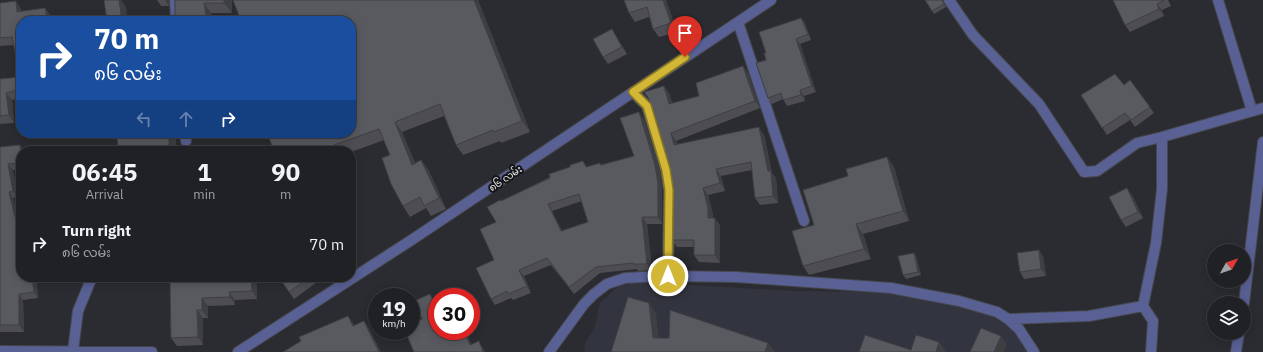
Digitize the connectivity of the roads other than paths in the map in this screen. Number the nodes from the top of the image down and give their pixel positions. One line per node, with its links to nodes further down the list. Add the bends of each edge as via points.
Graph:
1 (175, 0): 5 (street)
2 (771, 0): 6 (street, ၈၆ လမ်း)
3 (949, 0): 10 (street, via 973,35 1039,104 1084,172 1097,171 1136,143)
4 (1218, 0): 9 (street)
5 (176, 16)
6 (738, 22): 7 (street, ၈၆ လမ်း); 12 (street)
7 (633, 92): 13 (street, ၈၆ လမ်း); 14 (street, via 647,106 666,170 669,190)
8 (1263, 108): 9 (street)
9 (1252, 111): 10 (street)
10 (1162, 137): 18 (street, via 1162,189 1156,243)
11 (1263, 142): 17 (street)
12 (804, 221)
13 (356, 276)
14 (668, 276): 19 (street, via 736,277 891,288 959,301 997,312); 25 (street, via 625,278 607,284 584,304)
15 (90, 282): 22 (street, via 78,311)
16 (347, 282): 24 (street, ၈၆ လမ်း)
17 (1245, 296)
18 (1143, 306): 19 (street, via 1089,316); 27 (street, via 1153,321)
19 (1008, 319): 26 (street, via 1019,329)
20 (1238, 340): 28 (street)
21 (0, 351): 22 (street)
22 (73, 351): 23 (street)
23 (152, 352)
24 (238, 352)
25 (549, 352)
26 (1034, 352)
27 (1151, 352)
28 (1236, 352)

